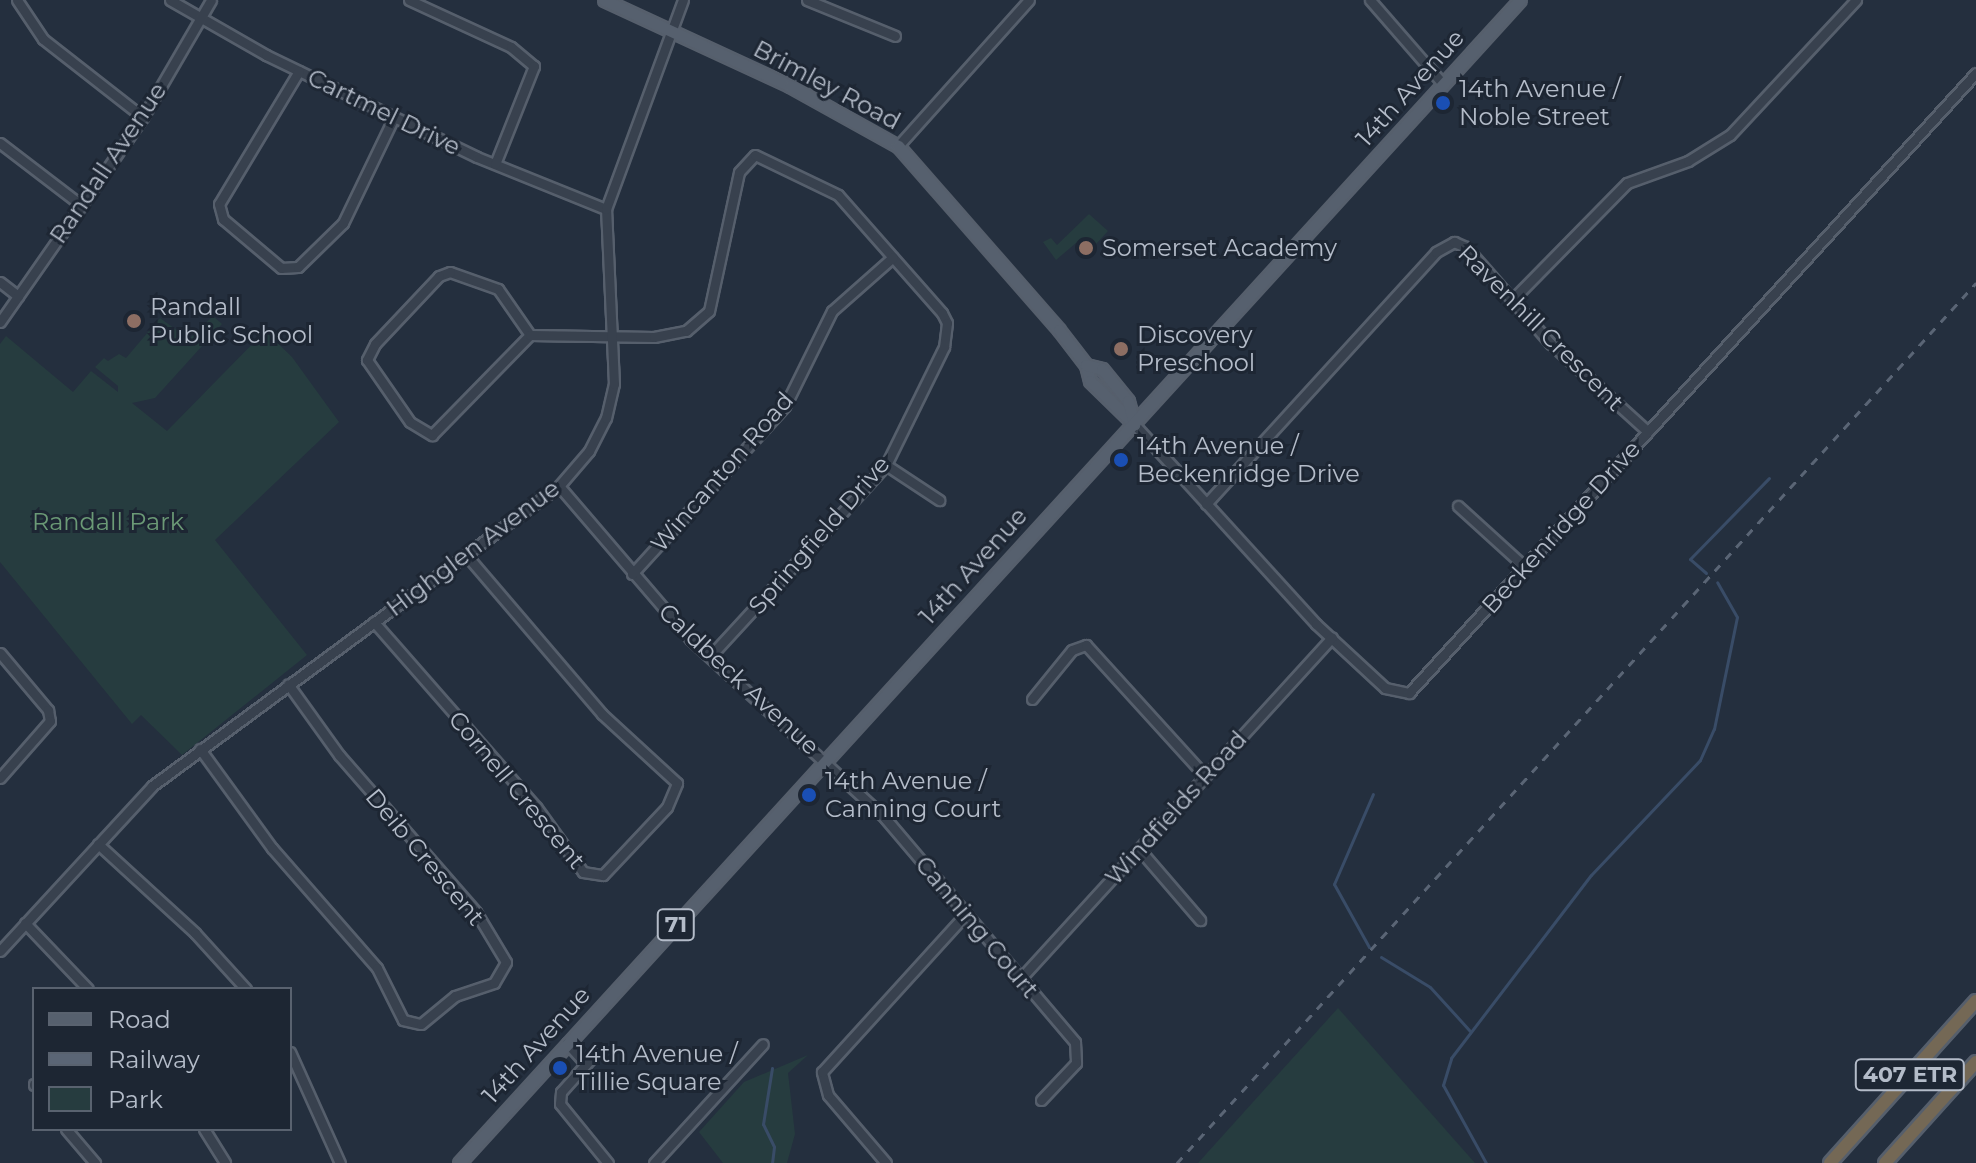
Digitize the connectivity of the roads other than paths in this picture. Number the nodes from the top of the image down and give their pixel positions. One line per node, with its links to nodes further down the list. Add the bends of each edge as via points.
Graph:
1 (17, 0): 18 (street, via 43,39)
2 (170, 0): 12 (street, Cartmel Drive)
3 (211, 0): 12 (street, Randall Avenue)
4 (409, 0): 22 (street, via 511,47 534,66)
5 (604, 0): 13 (main road, Brimley Road)
6 (683, 0): 13 (street, Highglen Avenue)
7 (807, 0): 14 (street)
8 (1029, 0): 21 (street)
9 (1370, 0): 17 (street)
10 (1520, 0): 17 (main road, 14th Avenue / 71)
11 (1856, 0): 28 (street, via 1730,135 1688,161 1627,183)
12 (200, 18): 15 (street, Cartmel Drive); 18 (street, Randall Avenue)
13 (672, 33): 21 (main road, Brimley Road, via 790,86); 24 (street, Highglen Avenue)
14 (895, 36)
15 (299, 71): 19 (street, Cartmel Drive); 19 (street, via 219,204 223,219 281,268 298,267 343,223)
16 (1976, 73): 33 (street, Beckenridge Drive)
17 (1443, 84): 32 (main road, 14th Avenue / 71)
18 (143, 117): 23 (street, Randall Avenue)
19 (394, 117): 22 (street, Cartmel Drive)
20 (0, 143): 23 (street)
21 (898, 146): 32 (main road, Brimley Road, via 1086,365 1090,381)
22 (495, 164): 24 (street, Cartmel Drive)
23 (81, 205): 27 (street, Randall Avenue)
24 (606, 209): 31 (street, Highglen Avenue)
25 (893, 257): 31 (street, Springfield Drive, via 838,195 755,155 739,172 706,317 679,333); 34 (street, Springfield Drive, via 942,313 948,336); 41 (street, Wincanton Road, via 832,311 785,406)
26 (0, 282): 27 (street)
27 (18, 296): 29 (street, Randall Avenue)
28 (1512, 300): 33 (street, Ravenhill Crescent, via 1550,343); 37 (street, Ravenhill Crescent, via 1461,243 1444,245)
29 (0, 322)
30 (530, 335): 30 (street, via 498,289 450,272 439,276 375,344 367,360 410,422 432,435); 31 (street)
31 (612, 337): 35 (street, Highglen Avenue, via 614,384 606,418 589,451)
32 (1134, 424): 37 (street, Beckenridge Drive); 49 (main road, 14th Avenue / 71)
33 (1648, 432): 40 (street, Beckenridge Drive)
34 (886, 465): 36 (street); 45 (street, Springfield Drive)
35 (559, 486): 39 (street, Highglen Avenue); 41 (street, Caldbeck Avenue)
36 (939, 500)
37 (1206, 504): 43 (street, Beckenridge Drive)
38 (1458, 506): 40 (street)
39 (467, 556): 42 (street, Highglen Avenue); 42 (street, Cornell Crescent, via 602,714 677,783 667,807 603,875 583,872 536,807)
40 (1525, 567): 43 (street, Beckenridge Drive, via 1409,693 1385,688)
41 (632, 574): 45 (street, Caldbeck Avenue)
42 (374, 622): 46 (street, Highglen Avenue)
43 (1332, 638): 50 (street, Windfields Road)
44 (0, 653): 51 (street, via 48,710 50,721)
45 (711, 655): 49 (street, Caldbeck Avenue)
46 (288, 684): 48 (street, Highglen Avenue); 48 (street, Deib Crescent, via 339,755 476,912 506,962 494,983 455,996 421,1024 403,1020 377,968 272,848)
47 (1032, 699): 50 (street, via 1072,650 1086,645)
48 (200, 749): 52 (street, Highglen Avenue, via 152,786)
49 (826, 761): 54 (street, Canning Court, via 885,818); 62 (main road, 14th Avenue / 71)
50 (1205, 776): 53 (street, Windfields Road)
51 (0, 778)
52 (98, 844): 56 (street, Highglen Avenue); 60 (street, via 195,933)
53 (1139, 849): 55 (street); 58 (street, Windfields Road)
54 (966, 914): 58 (street, Canning Court); 77 (street, via 822,1072 828,1095)
55 (1200, 920)
56 (25, 923): 57 (street, Highglen Avenue); 59 (street)
57 (0, 951)
58 (1021, 978): 68 (street, Canning Court, via 1079,1049 1076,1063)
59 (86, 987)
60 (244, 987)
61 (1976, 1001): 78 (highway, 407 ETR)
62 (567, 1043): 67 (street); 74 (main road, 14th Avenue / 71)
63 (763, 1044): 76 (street)
64 (595, 1054): 67 (street)
65 (292, 1057): 73 (street)
66 (1976, 1062): 79 (highway, 407 ETR)
67 (586, 1064): 75 (street, via 561,1092 560,1104)
68 (1041, 1100)
69 (68, 1131): 71 (street)
70 (205, 1131): 72 (street)
71 (95, 1163)
72 (225, 1163)
73 (339, 1163)
74 (459, 1163)
75 (608, 1163)
76 (654, 1163)
77 (886, 1163)
78 (1830, 1163)
79 (1885, 1163)

